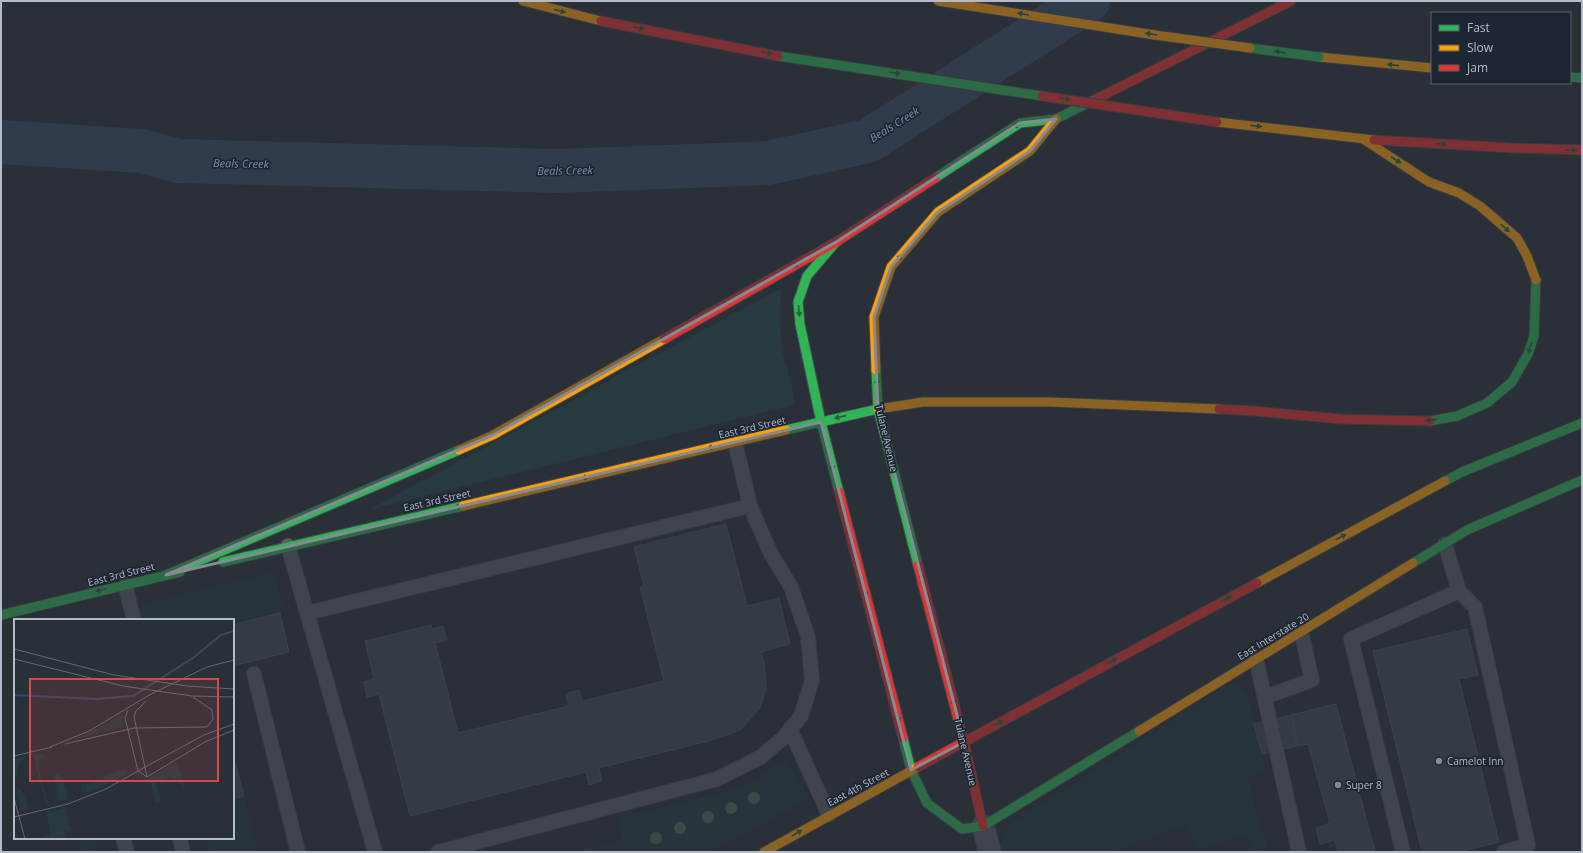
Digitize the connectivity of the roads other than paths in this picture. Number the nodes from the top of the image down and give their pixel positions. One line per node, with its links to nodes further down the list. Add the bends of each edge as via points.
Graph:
1 (523, 1): 8 (main road, one-way to 8, bridge, via 601,21 779,56 1217,122)
2 (938, 1): 4 (main road, one-way to 2, bridge, via 1319,57 1155,35)
3 (1291, 1): 7 (main road)
4 (1431, 68)
5 (1571, 77): 6 (main road)
6 (1582, 78)
7 (1056, 119): 10 (main road, one-way to 10, via 1020,123); 11 (main road, Tulane Avenue, one-way to 7, via 874,317 891,267 938,212 1030,151)
8 (1363, 139): 9 (main road, one-way to 9); 11 (main road, East 3rd Street, one-way to 11, via 1429,182 1459,193 1480,206 1517,238 1527,256 1536,281 1534,336 1528,354 1512,382 1487,403 1457,416 1428,420 1341,419 1050,402 923,402)
9 (1582, 150)
10 (836, 242): 12 (main road, one-way to 12, via 807,276 798,302 800,324); 19 (main road, one-way to 19, via 493,435)
11 (878, 409): 12 (main road, East 3rd Street, one-way to 12); 30 (main road, Tulane Avenue, one-way to 11)
12 (821, 422): 14 (main road, East 3rd Street); 31 (main road, one-way to 31)
13 (1582, 423): 30 (main road, East 4th Street, one-way to 13, via 1462,472)
14 (735, 442): 16 (lane); 18 (main road, East 3rd Street, one-way to 18)
15 (1582, 480): 17 (main road, East Interstate 20, via 1467,530)
16 (750, 506): 22 (lane); 29 (lane, via 771,554 791,587 808,637 812,681 801,716)
17 (1445, 544): 21 (lane); 25 (main road, East Interstate 20)
18 (288, 546): 19 (main road, East 3rd Street); 22 (lane)
19 (166, 575): 20 (main road, East 3rd Street)
20 (125, 585): 23 (main road, East 3rd Street, one-way to 23); 24 (lane)
21 (1458, 591): 44 (lane, via 1351,639); 45 (lane, via 1475,607 1528,845)
22 (307, 613): 39 (lane)
23 (1, 615)
24 (134, 619)
25 (1301, 631): 26 (main road, East Interstate 20); 28 (lane, via 1312,680)
26 (1256, 659): 28 (lane); 33 (main road, East Interstate 20)
27 (254, 674): 38 (lane)
28 (1265, 697): 43 (lane)
29 (790, 729): 32 (lane); 40 (lane, via 761,757 717,778)
30 (964, 742): 31 (main road, East 4th Street, one-way to 30); 33 (main road, Tulane Avenue)
31 (911, 770): 32 (main road, East 4th Street); 33 (main road, via 927,803 962,829)
32 (829, 815): 41 (main road, East 4th Street, one-way to 32)
33 (983, 826): 42 (street, Tulane Avenue)
34 (123, 839): 36 (lane)
35 (180, 839): 37 (lane)
36 (127, 852)
37 (183, 852)
38 (298, 852)
39 (375, 852)
40 (438, 852)
41 (764, 852)
42 (990, 852)
43 (1299, 852)
44 (1403, 852)
45 (1504, 852)

